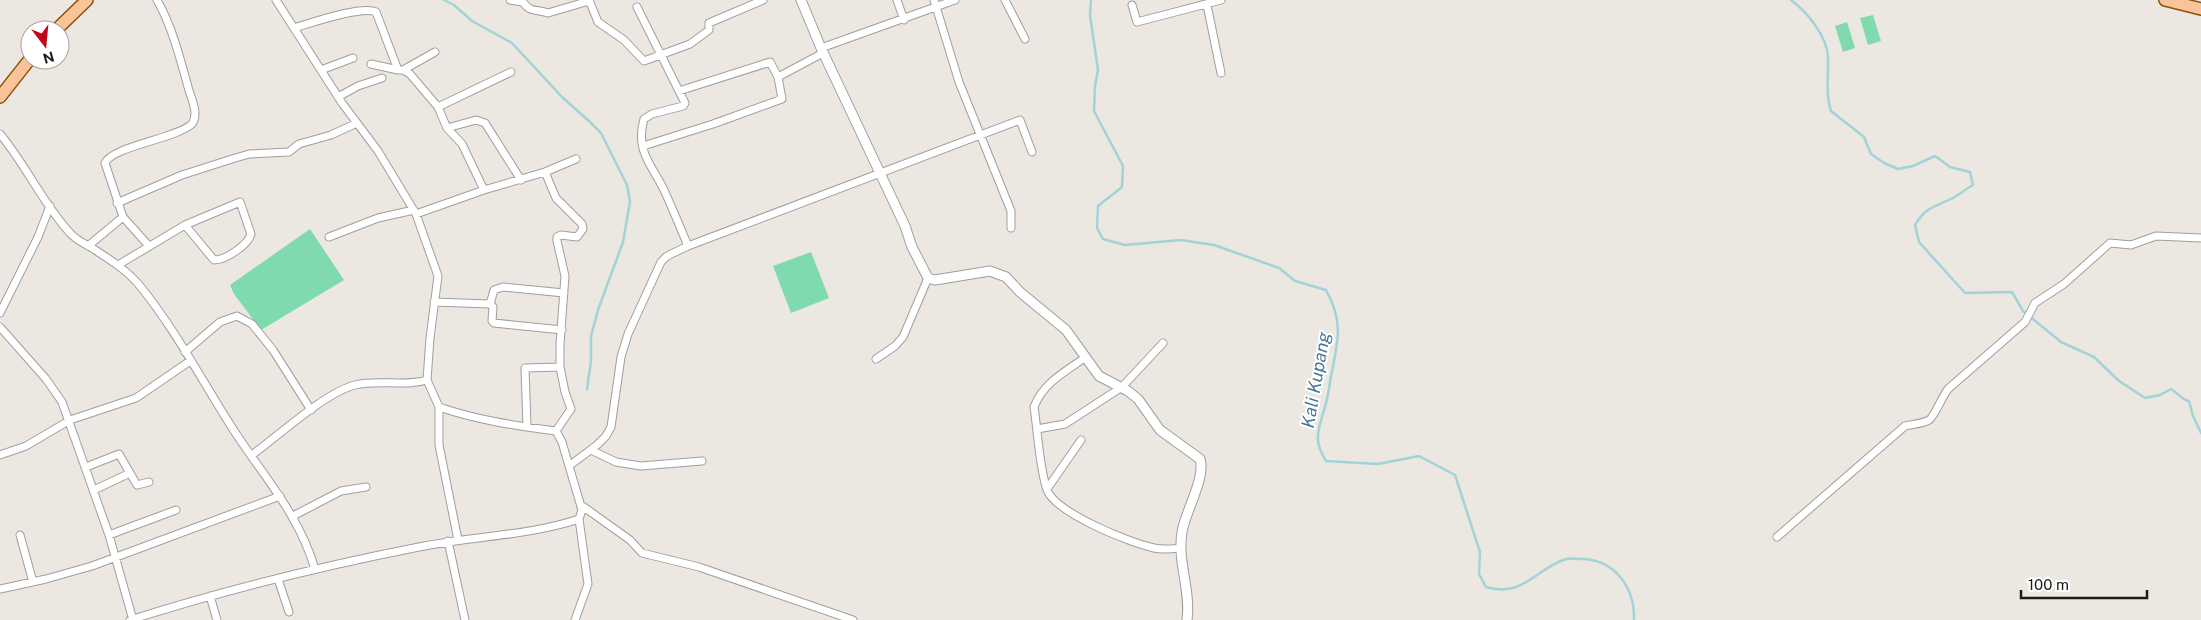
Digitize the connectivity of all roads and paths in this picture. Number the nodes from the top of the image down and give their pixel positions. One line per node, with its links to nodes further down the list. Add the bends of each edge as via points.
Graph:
1 (87, 0): 19 (main road)
2 (157, 0): 50 (street, via 179,57 195,119 163,138 107,159 105,168)
3 (276, 0): 21 (street)
4 (510, 0): 5 (street, via 523,2 527,9 548,13)
5 (589, 0): 25 (street, via 598,22 624,40 641,60 648,61)
6 (763, 0): 25 (street, via 709,23 709,30 690,44)
7 (801, 0): 23 (street)
8 (897, 0): 20 (street)
9 (934, 0): 17 (street)
10 (954, 0): 17 (street)
11 (1005, 0): 22 (street)
12 (1221, 0): 14 (street)
13 (2165, 0): 18 (main road)
14 (1207, 4): 15 (street, via 1137,22); 32 (street)
15 (1132, 5)
16 (637, 7): 25 (street)
17 (937, 8): 20 (street); 42 (street, via 959,82)
18 (2201, 9)
19 (66, 20)
20 (904, 20): 23 (street)
21 (294, 28): 29 (street); 30 (street, via 334,16 373,10 378,15)
22 (1025, 39)
23 (822, 50): 33 (street); 47 (street)
24 (435, 52): 30 (street)
25 (662, 54): 35 (street)
26 (353, 58): 29 (street)
27 (370, 64): 30 (street)
28 (21, 70): 36 (main road)
29 (321, 70): 37 (street)
30 (400, 70): 38 (street, via 410,74)
31 (511, 72): 38 (street)
32 (1221, 73)
33 (778, 77): 35 (street, via 770,62); 43 (street, via 782,99)
34 (382, 78): 37 (street)
35 (679, 91): 43 (street, via 685,105 644,119)
36 (0, 96)
37 (338, 97): 39 (street)
38 (438, 107): 40 (street)
39 (357, 123): 50 (street, via 299,144 289,152 249,154 232,159 182,175); 52 (street)
40 (447, 128): 48 (street, via 476,120 485,123); 49 (street, via 462,144)
41 (0, 134): 51 (street)
42 (980, 136): 44 (street, via 1020,120); 47 (street); 55 (street, via 1011,211)
43 (643, 146): 60 (street, via 647,163 664,190)
44 (1032, 152)
45 (576, 159): 46 (street)
46 (546, 172): 48 (street); 63 (street, via 556,198 582,224 583,230 577,237 558,237 565,276)
47 (880, 174): 60 (street); 62 (street)
48 (521, 180): 49 (street)
49 (484, 190): 52 (street)
50 (117, 203): 53 (street)
51 (50, 206): 58 (street, via 70,233); 66 (street)
52 (415, 212): 56 (street, via 378,218); 64 (street, via 438,276)
53 (122, 217): 58 (street); 59 (street)
54 (185, 225): 54 (street, via 214,260 222,259 246,242 251,234 240,202); 59 (street)
55 (1011, 228)
56 (329, 237)
57 (2201, 238): 104 (street, via 2156,236 2131,245 2110,244 2059,288 2035,303 2025,322 1948,390 1934,416 1905,426)
58 (88, 246): 61 (street)
59 (149, 246): 61 (street)
60 (688, 246): 86 (street, via 661,262 621,357 611,427)
61 (118, 265): 72 (street, via 139,285)
62 (928, 278): 73 (street, via 935,280 990,271 1006,277 1066,330); 74 (street, via 903,337)
63 (564, 293): 65 (street, via 503,287 494,290); 68 (street)
64 (434, 302): 65 (street); 77 (street)
65 (490, 304): 68 (street, via 494,323)
66 (0, 313)
67 (0, 327): 69 (street)
68 (562, 330): 76 (street)
69 (6, 334): 70 (street); 81 (street, via 46,379)
70 (0, 341)
71 (1163, 343): 78 (street)
72 (185, 352): 75 (street); 80 (street, via 220,322 236,316 252,324 273,350)
73 (1086, 357): 78 (street, via 1100,376); 83 (street, via 1038,396 1034,407)
74 (876, 358)
75 (190, 361): 81 (street, via 136,398); 88 (street)
76 (560, 367): 82 (street, via 525,368); 84 (street, via 571,409)
77 (428, 380): 79 (street); 80 (street, via 411,384 376,382 354,385)
78 (1122, 388): 83 (street, via 1065,424); 107 (street, via 1138,399 1160,430 1200,459 1201,472)
79 (439, 407): 82 (street, via 465,416); 105 (street, via 439,445)
80 (311, 410): 88 (street)
81 (70, 420): 87 (street, via 35,441); 91 (street)
82 (527, 427): 84 (street)
83 (1037, 428): 95 (street)
84 (556, 431): 90 (street)
85 (1081, 440): 95 (street)
86 (591, 450): 89 (street, via 616,462 641,466); 90 (street)
87 (0, 455)
88 (252, 455): 97 (street)
89 (702, 461)
90 (569, 466): 98 (street)
91 (86, 467): 92 (street, via 119,454); 96 (street)
92 (130, 473): 93 (street, via 137,485); 96 (street)
93 (149, 482)
94 (366, 487): 100 (street, via 341,491)
95 (1047, 489): 107 (street, via 1059,503 1114,535 1153,548)
96 (94, 490): 103 (street)
97 (280, 496): 100 (street); 108 (street)
98 (581, 505): 101 (street); 119 (street, via 630,540 642,553 699,567)
99 (176, 510): 103 (street)
100 (293, 516): 109 (street)
101 (579, 518): 105 (street, via 553,527); 118 (street, via 588,584)
102 (20, 535): 111 (street)
103 (109, 535): 108 (street)
104 (1777, 537)
105 (458, 540): 106 (street)
106 (448, 541): 109 (street); 117 (street)
107 (1180, 548): 120 (street, via 1188,593)
108 (115, 556): 111 (street); 115 (street)
109 (315, 569): 110 (street)
110 (278, 579): 113 (street); 114 (street)
111 (33, 582): 112 (street)
112 (0, 588)
113 (210, 596): 115 (street); 116 (street)
114 (289, 612)
115 (132, 620)
116 (218, 620)
117 (465, 620)
118 (575, 620)
119 (853, 620)
120 (1187, 620)

